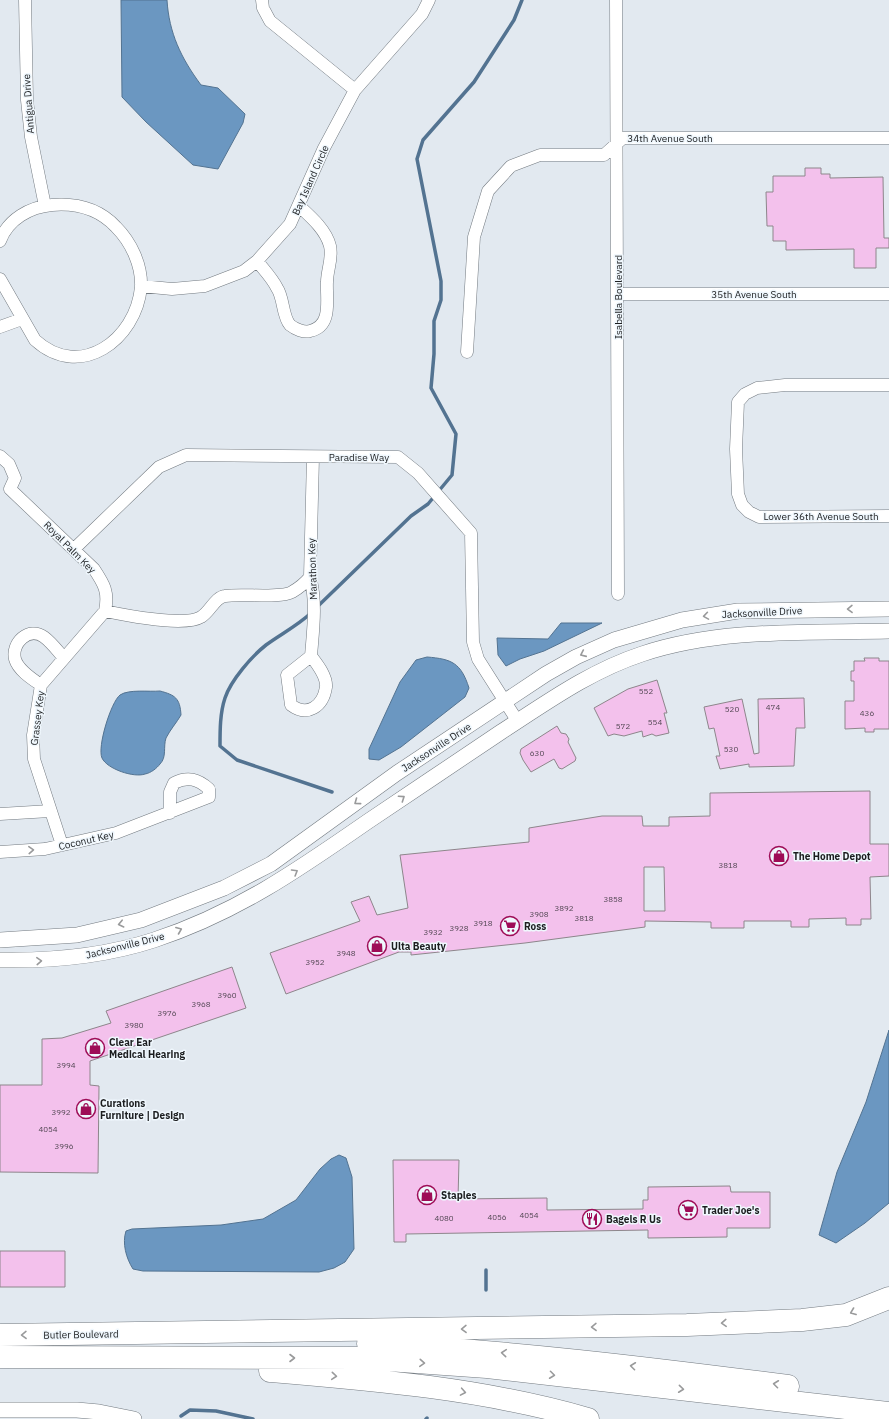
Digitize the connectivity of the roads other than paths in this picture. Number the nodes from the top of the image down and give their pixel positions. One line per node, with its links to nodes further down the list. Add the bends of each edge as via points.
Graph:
1 (25, 0): 8 (street, Antigua Drive, via 27,100 31,137)
2 (262, 0): 5 (street, via 270,21)
3 (429, 0): 5 (street, Bay Island Circle, via 422,14)
4 (616, 0): 7 (street, Isabella Boulevard)
5 (355, 90): 9 (street, Bay Island Circle, via 324,148)
6 (889, 138): 7 (street, 34th Avenue South, via 623,138)
7 (616, 146): 14 (street, Isabella Boulevard); 19 (street, 34th Avenue South, via 604,155 540,155 511,166 488,191 474,237)
8 (45, 206): 10 (street, via 16,219); 13 (street, via 63,204 84,208 95,211 113,223 132,250)
9 (299, 206): 11 (street, Bay Island Circle, via 290,224); 11 (street, via 327,236 331,247 327,313 321,326 307,332 290,324 278,288)
10 (0, 241)
11 (257, 261): 13 (street, Bay Island Circle, via 244,271 205,286 172,289)
12 (0, 279): 16 (street)
13 (141, 286): 17 (street, via 132,316 121,334 104,348 84,357 58,355 44,348 35,340)
14 (618, 294): 15 (street, 35th Avenue South); 27 (street, Isabella Boulevard)
15 (889, 294)
16 (5, 298): 17 (street)
17 (22, 319): 18 (street)
18 (0, 327)
19 (467, 352)
20 (889, 385): 24 (street, Lower 36th Avenue South, via 785,385 757,388 745,394 738,402 736,449 738,494 742,505 759,517)
21 (0, 456): 23 (street, via 9,464 15,478)
22 (313, 457): 25 (street, Paradise Way, via 186,455 160,467); 26 (street, Marathon Key); 34 (street, Paradise Way, via 398,457 418,473 471,533 473,642 478,659)
23 (5, 490): 25 (street, Royal Palm Key)
24 (889, 516)
25 (74, 549): 29 (street, Royal Palm Key, via 105,584)
26 (311, 581): 29 (street, via 290,593 221,596 201,617 190,621 129,616); 31 (street, Marathon Key, via 313,626)
27 (618, 594)
28 (889, 609): 34 (street, Jacksonville Drive, one-way to 34, via 738,611 682,620 614,640 576,657)
29 (105, 611): 32 (street, Grassey Key)
30 (889, 631): 35 (street, Jacksonville Drive, via 750,634 705,640 642,654 595,673)
31 (310, 656)
32 (63, 657): 33 (street, Grassey Key); 33 (street, via 43,636 36,633 27,634 17,644 14,650 15,660 28,677)
33 (41, 686): 36 (street, Grassey Key, via 33,750)
34 (505, 701): 35 (street, Paradise Way); 41 (street, Jacksonville Drive, one-way to 41, via 397,773 271,864 224,888 141,920 77,935)
35 (518, 722): 42 (street, Jacksonville Drive, one-way to 35, via 38,961 91,955 140,944 232,908 303,867)
36 (50, 811): 38 (street); 39 (street, Grassey Key)
37 (170, 813): 39 (street, Coconut Key, via 116,833)
38 (0, 814)
39 (62, 845): 40 (street, Coconut Key, one-way to 39, via 45,850)
40 (0, 852)
41 (0, 940)
42 (3, 961)
43 (889, 1298): 44 (highway, one-way to 44, via 846,1315 756,1322)
44 (161, 1333): 45 (highway, Butler Boulevard, one-way to 45); 48 (highway, one-way to 44, via 591,1361 465,1350)
45 (0, 1335)
46 (0, 1357): 47 (highway)
47 (86, 1357): 48 (highway, one-way to 48, via 359,1358 487,1367); 51 (highway, one-way to 51, via 361,1379 460,1391)
48 (886, 1406)
49 (0, 1410): 50 (street, via 77,1410)
50 (134, 1419)
51 (588, 1419)

